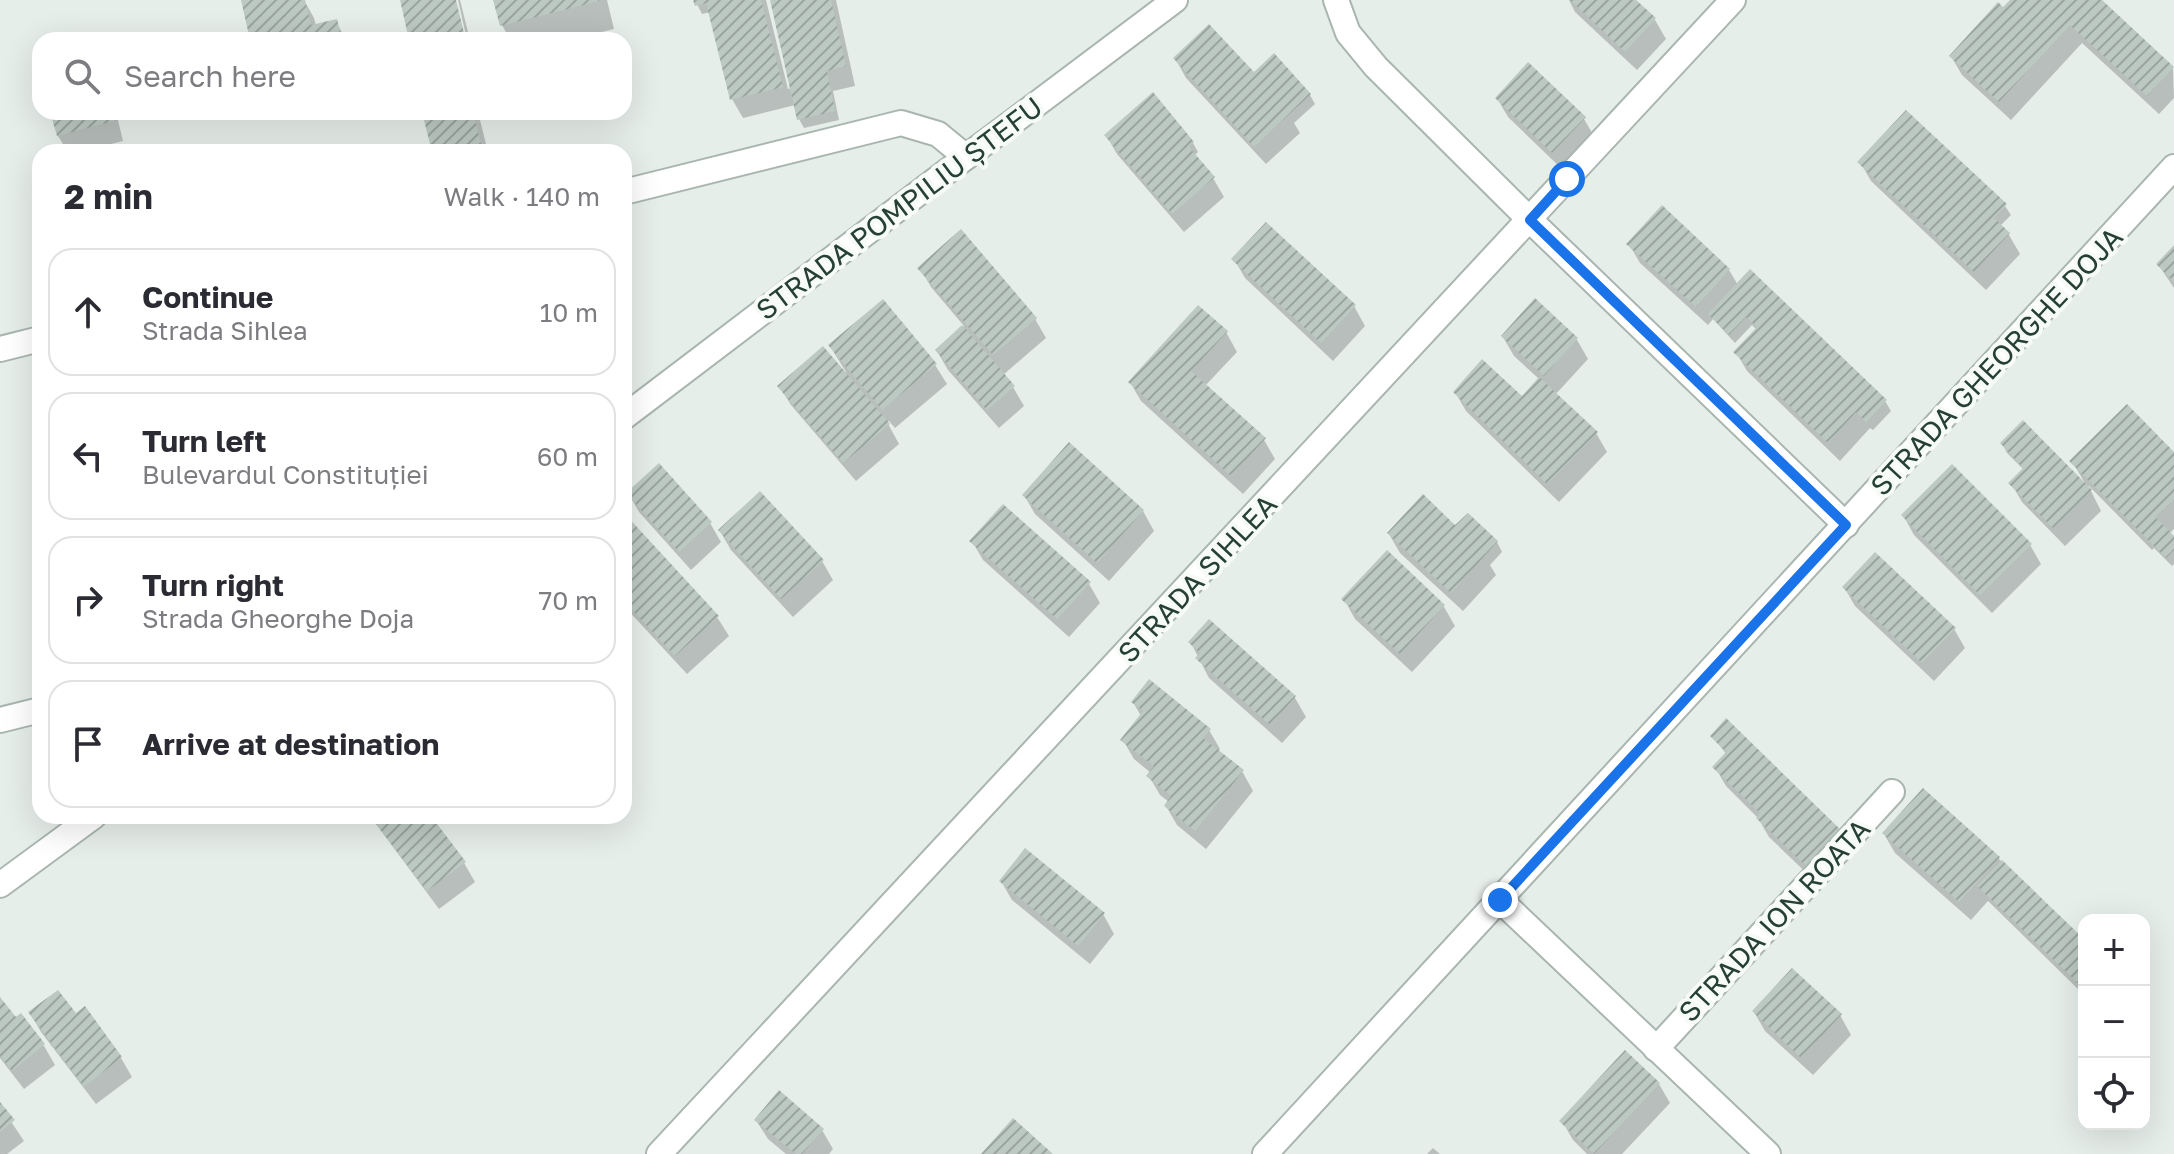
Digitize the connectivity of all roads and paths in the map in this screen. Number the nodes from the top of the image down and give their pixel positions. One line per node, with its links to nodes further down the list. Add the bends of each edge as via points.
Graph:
1 (1175, 0): 4 (street, STRADA POMPILIU ȘTEFU)
2 (1336, 0): 7 (street, via 1348,33 1376,67)
3 (1733, 0): 7 (street, STRADA SIHLEA)
4 (966, 157): 6 (street, via 938,134 901,123); 10 (street, STRADA POMPILIU ȘTEFU)
5 (2174, 167): 11 (street, STRADA GHEORGHE DOJA)
6 (632, 190)
7 (1530, 220): 11 (street); 20 (street, STRADA SIHLEA)
8 (32, 341): 9 (street)
9 (0, 349)
10 (632, 411)
11 (1846, 525): 17 (street, STRADA GHEORGHE DOJA)
12 (32, 712): 13 (street)
13 (0, 720)
14 (1892, 792): 18 (street, STRADA ION ROATA)
15 (83, 824): 16 (street)
16 (0, 885)
17 (1500, 900): 18 (street); 19 (street, STRADA GHEORGHE DOJA)
18 (1656, 1049): 21 (street)
19 (1274, 1151)
20 (659, 1154)
21 (1768, 1154)

